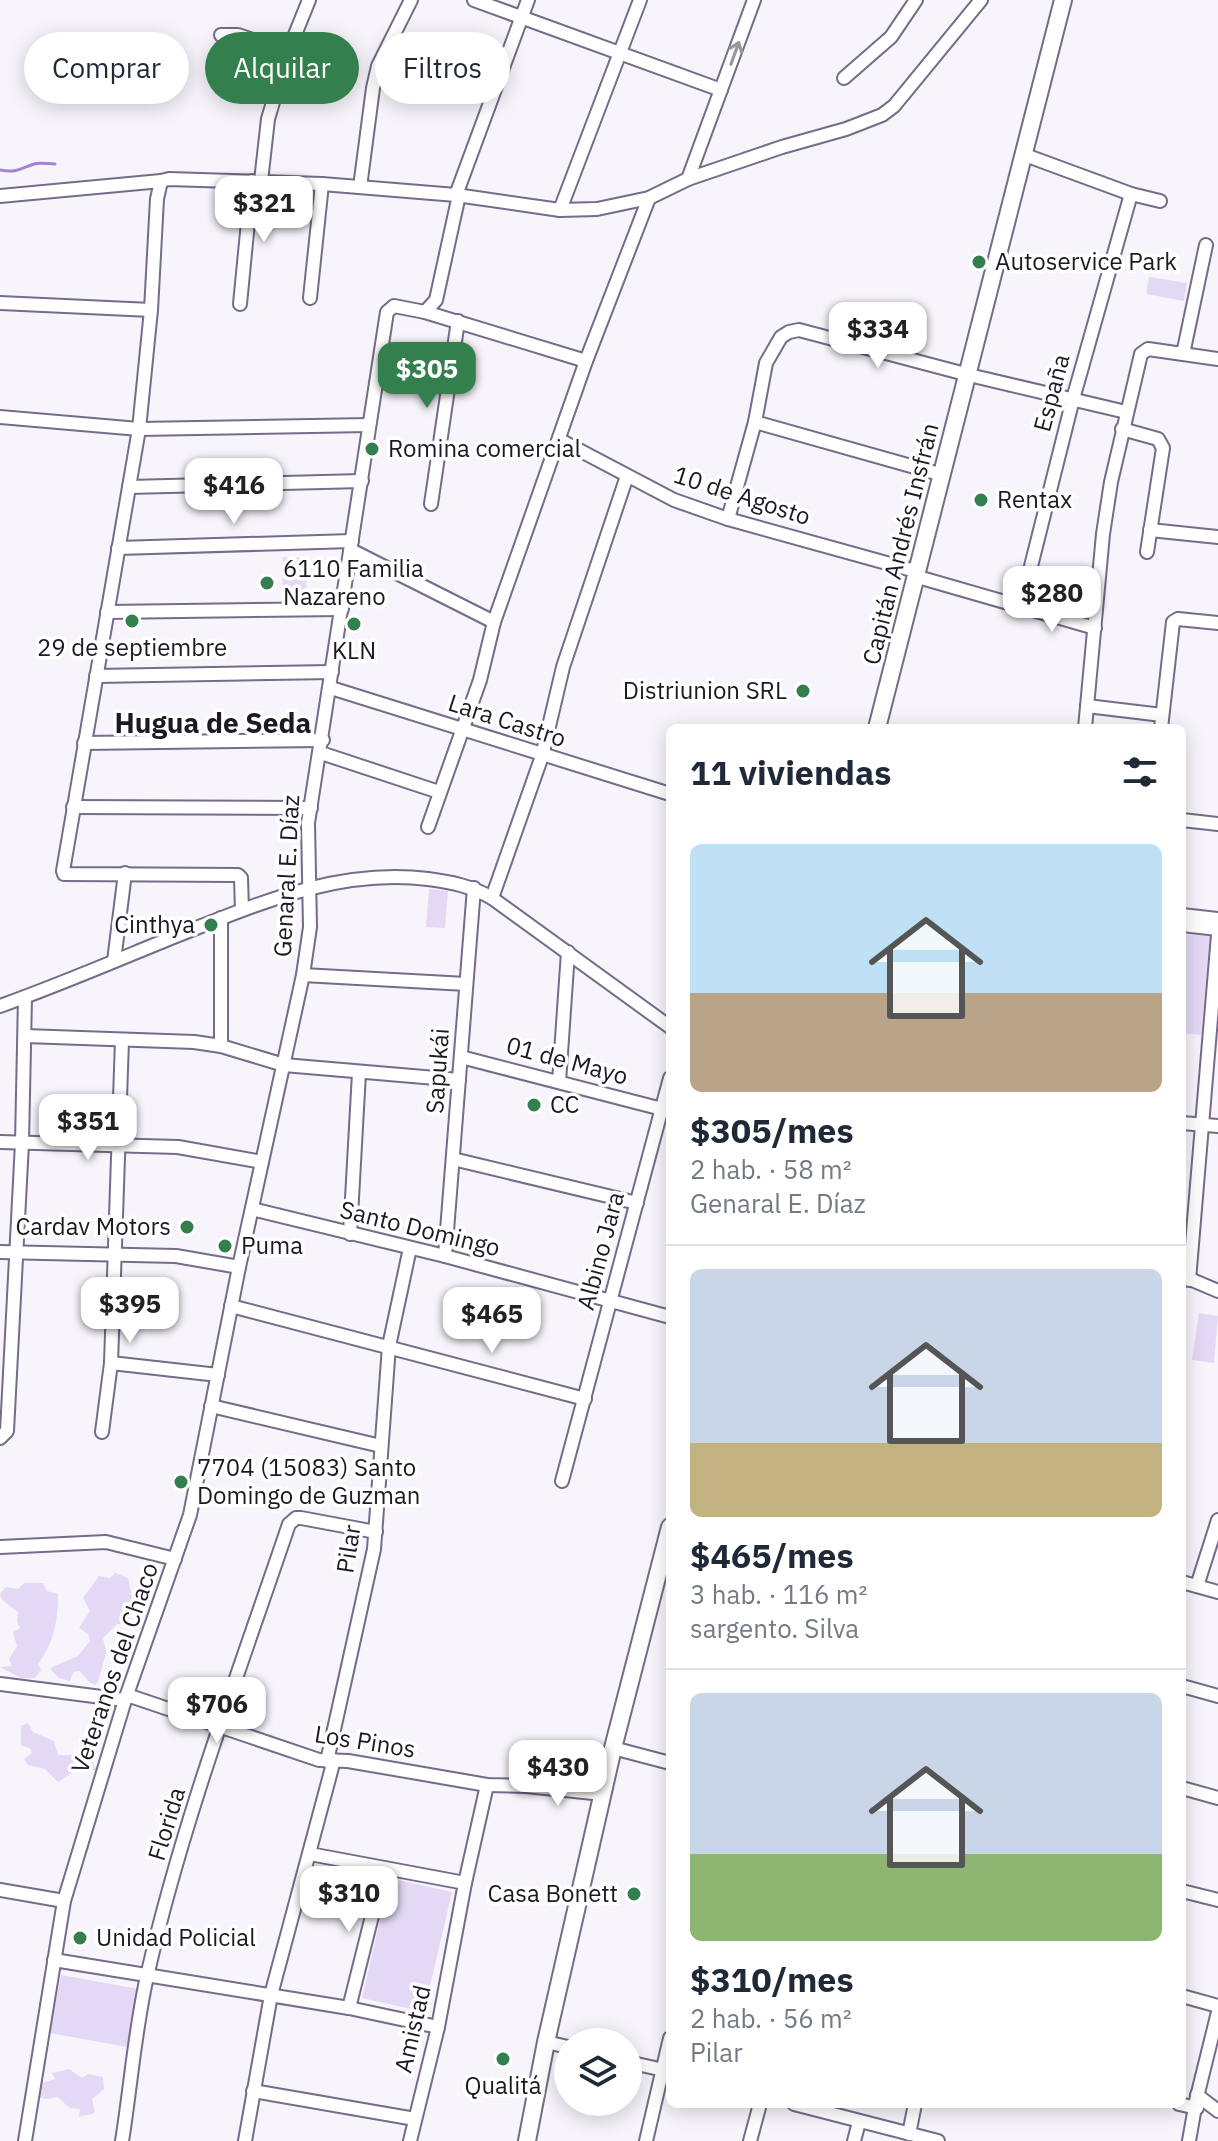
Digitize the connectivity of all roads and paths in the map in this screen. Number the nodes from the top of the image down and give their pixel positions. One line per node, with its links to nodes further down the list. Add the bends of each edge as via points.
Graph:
1 (309, 0): 11 (street)
2 (411, 0): 21 (street, via 378,66)
3 (474, 0): 10 (street)
4 (528, 0): 10 (street)
5 (640, 0): 12 (street)
6 (754, 0): 14 (street, one-way to 6)
7 (916, 0): 13 (street, via 891,37)
8 (981, 0): 17 (street, via 890,110)
9 (1063, 0): 16 (main road, Capitán Andrés Insfrán)
10 (522, 17): 12 (street); 23 (street)
11 (296, 32)
12 (620, 53): 14 (street); 27 (street)
13 (844, 78)
14 (721, 90): 17 (street)
15 (272, 104): 19 (street)
16 (1025, 155): 22 (street); 38 (main road, Capitán Andrés Insfrán)
17 (688, 179): 25 (street)
18 (161, 181): 19 (street); 24 (street); 32 (street)
19 (256, 181): 20 (street); 31 (street)
20 (322, 184): 21 (street); 29 (street)
21 (360, 187): 23 (street)
22 (1131, 194): 26 (street); 39 (street, España)
23 (458, 195): 27 (street); 33 (street, via 436,300)
24 (0, 196)
25 (649, 198): 27 (street); 37 (street)
26 (1160, 201)
27 (560, 210)
28 (1206, 245): 35 (street)
29 (310, 298)
30 (0, 303): 32 (street)
31 (240, 304)
32 (151, 310): 44 (street)
33 (425, 312): 34 (street); 43 (street, Genaral E. Díaz, via 391,307 387,312)
34 (458, 321): 37 (street); 51 (street)
35 (1183, 354): 36 (street); 40 (street, via 1143,351)
36 (1218, 359)
37 (586, 361): 46 (street)
38 (969, 375): 39 (street); 42 (street, via 799,330 789,332 766,363); 47 (main road, Capitán Andrés Insfrán)
39 (1073, 399): 40 (street); 59 (street, España)
40 (1126, 412): 45 (street)
41 (0, 417): 44 (street)
42 (755, 422): 47 (street); 52 (street)
43 (369, 425): 44 (street); 49 (street, Genaral E. Díaz)
44 (139, 429): 50 (street)
45 (1122, 429): 53 (street, via 1158,439 1162,446); 64 (street, via 1103,534)
46 (560, 440): 48 (street, 10 de Agosto); 62 (street)
47 (943, 475): 58 (main road, Capitán Andrés Insfrán)
48 (627, 476): 52 (street, 10 de Agosto); 75 (street, via 563,667)
49 (362, 481): 50 (street); 55 (street, Genaral E. Díaz)
50 (129, 487): 56 (street)
51 (431, 504)
52 (728, 519): 58 (street, 10 de Agosto)
53 (1150, 530): 54 (street); 57 (street)
54 (1218, 537)
55 (351, 546): 56 (street); 60 (street, Genaral E. Díaz); 62 (street)
56 (118, 548): 61 (street)
57 (1147, 552)
58 (918, 574): 59 (street, 10 de Agosto); 70 (main road, Capitán Andrés Insfrán)
59 (1021, 606): 64 (street, 10 de Agosto)
60 (342, 609): 61 (street); 65 (street, Genaral E. Díaz)
61 (107, 612): 66 (street)
62 (494, 622): 72 (street)
63 (1218, 623): 69 (street, via 1173,622)
64 (1095, 628): 68 (street)
65 (332, 672): 66 (street); 67 (street, Genaral E. Díaz)
66 (96, 676): 73 (street)
67 (331, 688): 72 (street, Lara Castro); 74 (street, Genaral E. Díaz)
68 (1087, 706): 69 (street); 71 (street)
69 (1162, 722)
70 (878, 724)
71 (1085, 724)
72 (462, 728): 75 (street, Lara Castro); 76 (street)
73 (84, 743): 74 (street); 78 (street)
74 (322, 747): 76 (street); 79 (street, Genaral E. Díaz)
75 (542, 756): 77 (street, Lara Castro); 86 (street)
76 (439, 792): 82 (street)
77 (666, 793)
78 (73, 807): 79 (street); 83 (street, via 64,874)
79 (311, 808): 84 (street, Genaral E. Díaz)
80 (1186, 820): 81 (street)
81 (1218, 824)
82 (428, 827)
83 (125, 873): 87 (street, via 238,875); 94 (street)
84 (311, 886): 85 (street, via 395,876); 87 (street); 95 (street, Genaral E. Díaz)
85 (474, 888): 86 (street); 96 (street, Sapukái)
86 (492, 898): 93 (street)
87 (242, 910): 89 (street)
88 (1186, 915): 90 (street)
89 (221, 918): 94 (street); 103 (street)
90 (1218, 919)
91 (1186, 926): 92 (street)
92 (1218, 932): 99 (street)
93 (568, 952): 100 (street); 108 (street)
94 (114, 961): 97 (street)
95 (303, 975): 96 (street); 105 (street, Genaral E. Díaz)
96 (466, 984): 104 (street, Sapukái)
97 (25, 997): 98 (street); 101 (street)
98 (0, 1006)
99 (1214, 1023): 112 (street)
100 (666, 1024)
101 (25, 1036): 102 (street); 115 (street)
102 (122, 1040): 103 (street); 116 (street)
103 (221, 1046): 105 (street)
104 (461, 1057): 107 (street, Sapukái); 108 (street, 01 de Mayo)
105 (284, 1065): 106 (street); 118 (street, Genaral E. Díaz)
106 (359, 1073): 107 (street); 121 (street)
107 (459, 1080): 117 (street, Sapukái)
108 (559, 1082): 110 (street, 01 de Mayo)
109 (666, 1094): 110 (street, Albino Jara)
110 (662, 1109): 119 (street, Albino Jara)
111 (1186, 1123): 112 (street)
112 (1201, 1124): 113 (street); 128 (street)
113 (1218, 1126)
114 (0, 1142): 115 (street)
115 (22, 1143): 116 (street); 124 (street)
116 (118, 1145): 118 (street, via 178,1147); 125 (street)
117 (453, 1159): 119 (street); 126 (street, Sapukái)
118 (262, 1162): 120 (street, Genaral E. Díaz)
119 (637, 1203): 130 (street, Albino Jara)
120 (252, 1209): 121 (street, Santo Domingo); 127 (street, Veteranos del Chaco)
121 (350, 1234): 122 (street, Santo Domingo)
122 (410, 1248): 126 (street, Santo Domingo); 133 (street, Pilar)
123 (0, 1252): 124 (street)
124 (16, 1252): 125 (street); 139 (street, via 7,1431)
125 (116, 1253): 127 (street); 134 (street)
126 (445, 1256): 130 (street, Santo Domingo)
127 (239, 1267): 131 (street, Veteranos del Chaco)
128 (1186, 1278): 129 (street)
129 (1218, 1291)
130 (611, 1302): 132 (street, Santo Domingo); 136 (street, Albino Jara)
131 (231, 1306): 133 (street); 135 (street, Veteranos del Chaco)
132 (666, 1316)
133 (389, 1346): 136 (street); 140 (street, Pilar)
134 (111, 1363): 135 (street); 138 (street)
135 (218, 1375): 137 (street, Veteranos del Chaco)
136 (585, 1399): 141 (street, Albino Jara)
137 (211, 1406): 140 (street); 146 (street, Veteranos del Chaco, via 190,1515)
138 (102, 1432)
139 (0, 1438)
140 (381, 1446): 143 (street, Pilar)
141 (562, 1481)
142 (1218, 1520): 148 (street)
143 (376, 1532): 155 (street, Florida, via 292,1520); 157 (street, Pilar)
144 (666, 1543): 156 (main road)
145 (0, 1547): 146 (street, via 106,1542)
146 (175, 1559): 154 (street, Veteranos del Chaco)
147 (1186, 1583): 148 (street)
148 (1197, 1586): 149 (street)
149 (1218, 1592)
150 (0, 1684): 154 (street)
151 (1186, 1687): 153 (street)
152 (0, 1692): 154 (street, Los Pinos)
153 (1218, 1696)
154 (125, 1701): 155 (street, Los Pinos); 169 (street, Veteranos del Chaco)
155 (220, 1727): 157 (street, Los Pinos); 171 (street, Florida)
156 (613, 1748): 158 (street); 161 (main road)
157 (330, 1760): 159 (street, Los Pinos); 163 (street, Pilar)
158 (666, 1762)
159 (487, 1785): 161 (street, Los Pinos); 165 (street, Amistad)
160 (1186, 1789): 162 (street)
161 (603, 1794): 177 (main road)
162 (1218, 1798)
163 (310, 1854): 164 (street); 172 (street, Pilar)
164 (384, 1868): 165 (street); 174 (street)
165 (465, 1883): 176 (street, Amistad)
166 (0, 1890): 169 (street)
167 (1186, 1892): 168 (street)
168 (1218, 1900)
169 (64, 1901): 170 (street, Veteranos del Chaco)
170 (54, 1960): 171 (street); 191 (street, Veteranos del Chaco)
171 (147, 1975): 172 (street); 192 (street, Florida)
172 (271, 1995): 174 (street); 181 (street, Pilar)
173 (1186, 1997): 175 (street)
174 (349, 2008): 176 (street)
175 (1218, 2009): 182 (street)
176 (438, 2027): 188 (street, Amistad)
177 (546, 2042): 178 (street); 195 (main road)
178 (554, 2044)
179 (642, 2065): 180 (street)
180 (666, 2071): 196 (street)
181 (253, 2091): 188 (street); 193 (street, Pilar)
182 (1197, 2102): 183 (street); 187 (street); 200 (street)
183 (1186, 2103)
184 (759, 2108): 197 (street)
185 (816, 2108): 189 (street)
186 (914, 2108): 190 (street)
187 (1218, 2111)
188 (415, 2119): 194 (street, Amistad)
189 (859, 2122): 190 (street); 198 (street)
190 (909, 2134): 199 (street)
191 (25, 2141)
192 (122, 2141)
193 (245, 2141)
194 (410, 2141)
195 (527, 2141)
196 (646, 2141)
197 (750, 2141)
198 (854, 2141)
199 (938, 2141)
200 (1189, 2141)

